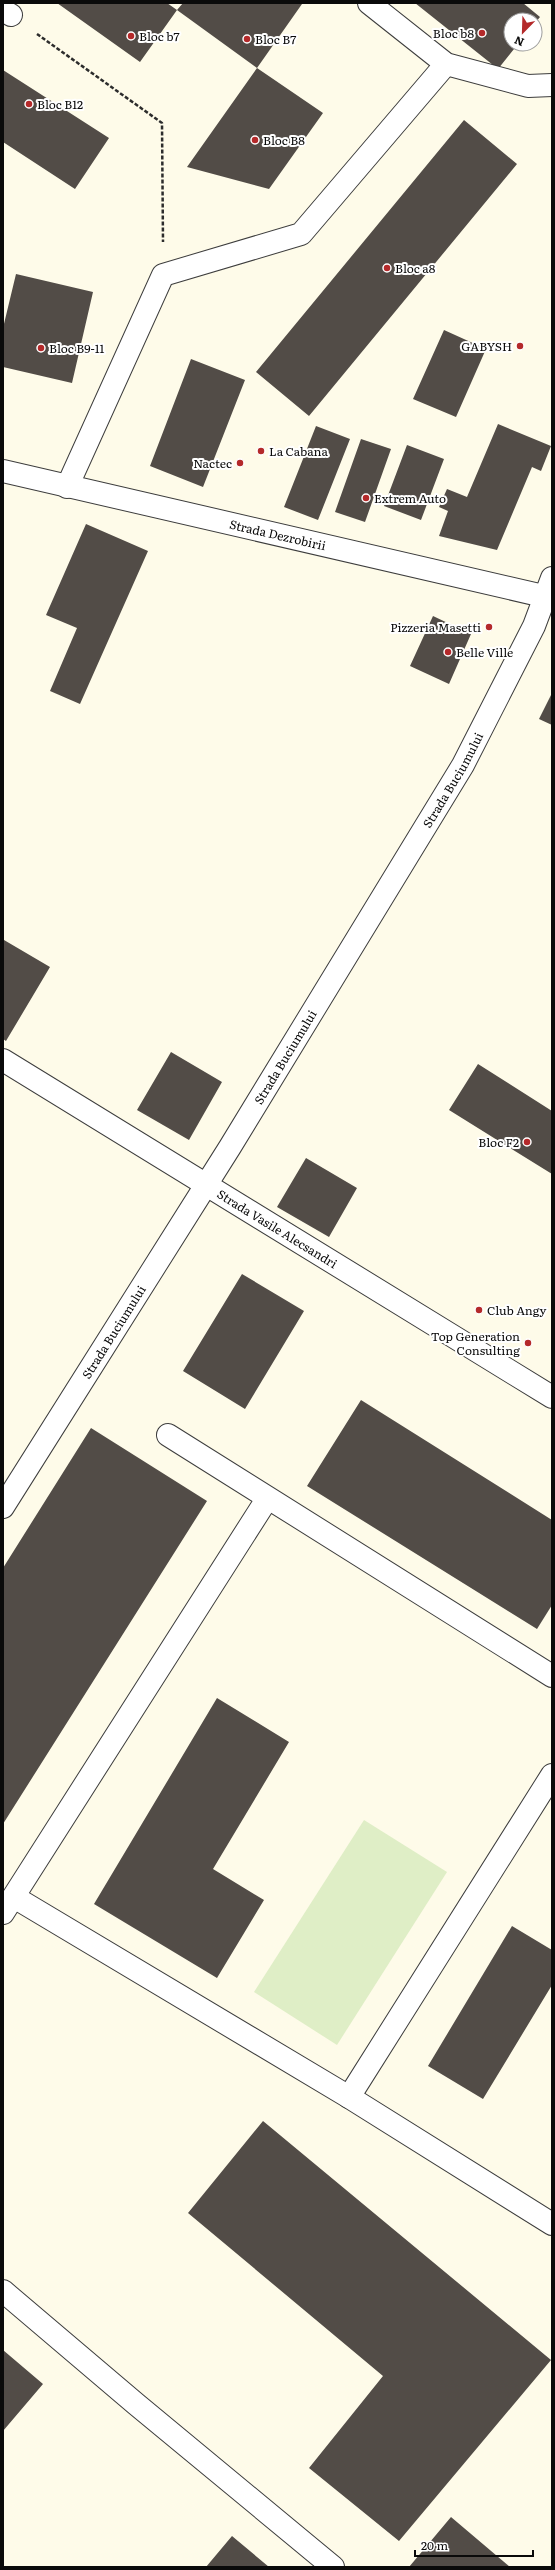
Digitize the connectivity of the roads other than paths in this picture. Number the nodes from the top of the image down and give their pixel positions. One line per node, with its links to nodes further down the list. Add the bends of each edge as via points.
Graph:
1 (369, 3): 2 (street)
2 (446, 64): 3 (street, via 528,86); 5 (street, via 301,234 163,275)
3 (552, 85)
4 (3, 471): 5 (street, Strada Dezrobirii)
5 (67, 487): 6 (street, Strada Dezrobirii)
6 (550, 591): 8 (street, Strada Buciumului, via 463,765)
7 (3, 1060): 8 (street, Strada Vasile Alecsandri)
8 (206, 1184): 9 (street, Strada Vasile Alecsandri); 12 (street, Strada Buciumului)
9 (552, 1397)
10 (168, 1435): 11 (street)
11 (266, 1499): 13 (street); 15 (street)
12 (3, 1507)
13 (552, 1676)
14 (552, 1775): 16 (street)
15 (8, 1905): 16 (street)
16 (350, 2097): 17 (street)
17 (552, 2224)
18 (3, 2291): 19 (street)
19 (333, 2567)

